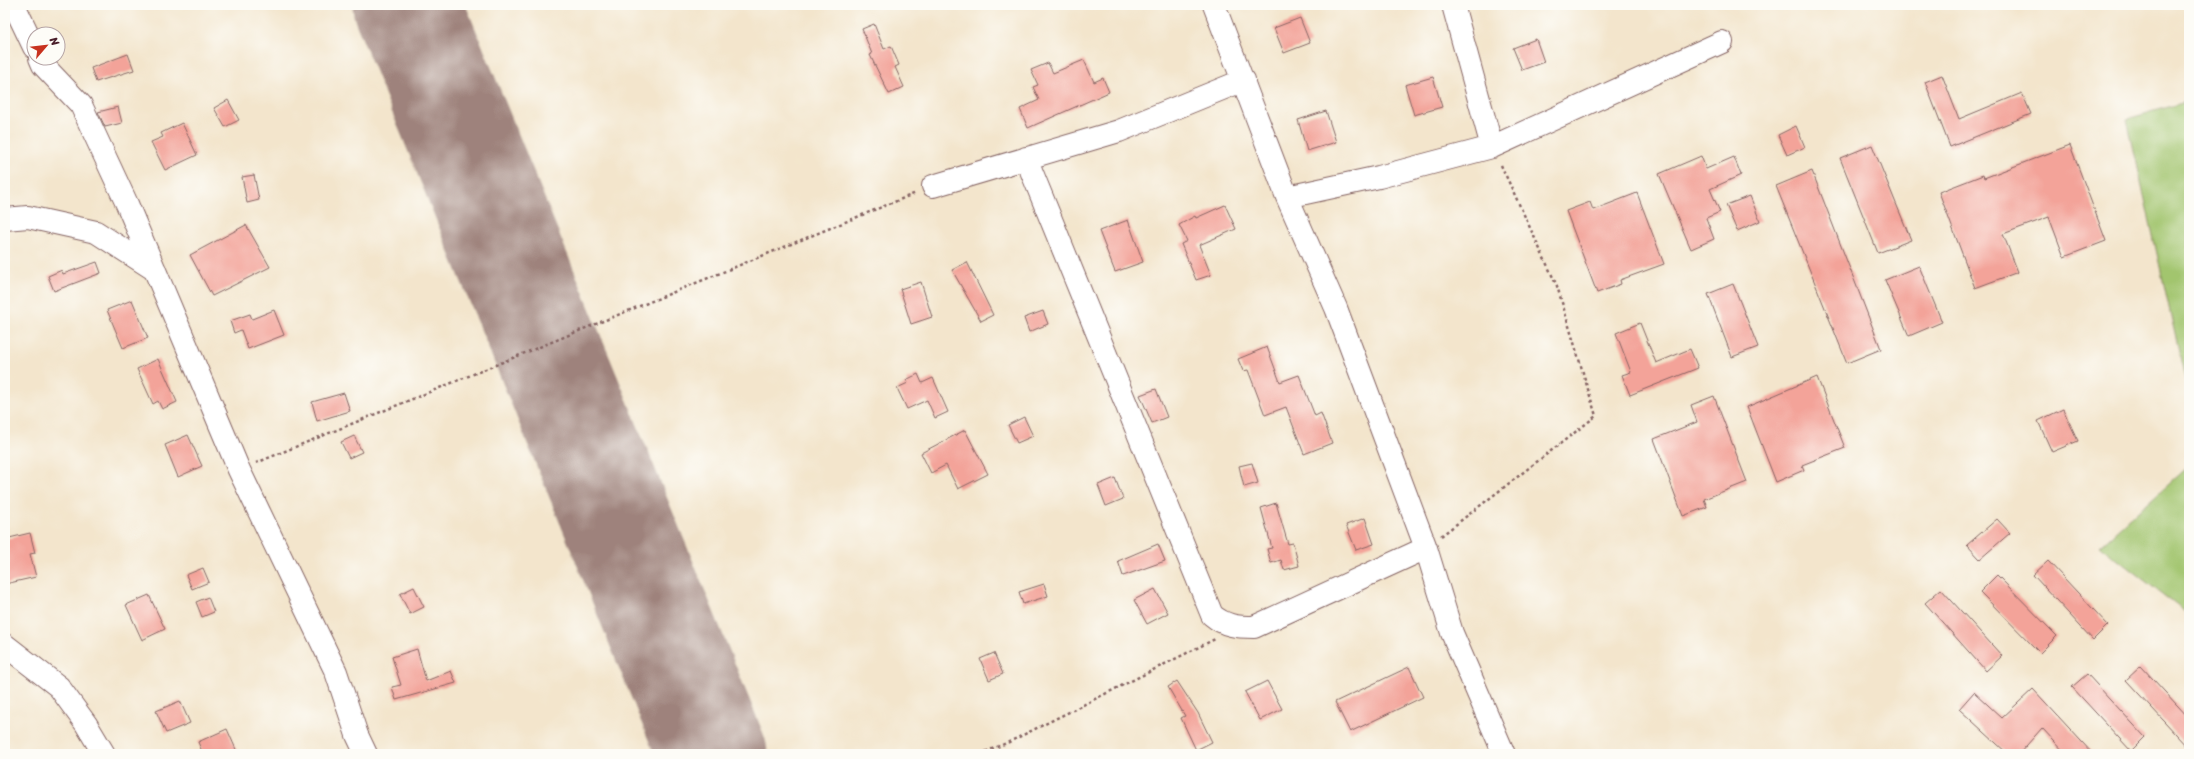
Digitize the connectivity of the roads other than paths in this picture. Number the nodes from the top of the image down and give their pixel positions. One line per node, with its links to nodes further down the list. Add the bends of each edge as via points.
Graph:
1 (14, 5): 4 (street)
2 (1214, 5): 7 (street)
3 (1453, 5): 8 (street)
4 (26, 30)
5 (1722, 42): 8 (street)
6 (44, 66): 13 (street, via 81,105)
7 (1244, 80): 9 (street, via 1119,131); 11 (street)
8 (1492, 147): 11 (street, via 1379,177)
9 (1026, 158): 10 (street); 14 (street, via 1212,615 1221,623 1254,627)
10 (933, 186)
11 (1287, 197): 14 (street, via 1336,308)
12 (5, 219): 13 (street, via 28,218 96,232)
13 (155, 270): 17 (street, via 239,470 336,672)
14 (1426, 548): 18 (street, via 1452,633)
15 (5, 645): 16 (street, via 58,687 86,724)
16 (104, 754)
17 (366, 754)
18 (1504, 754)

